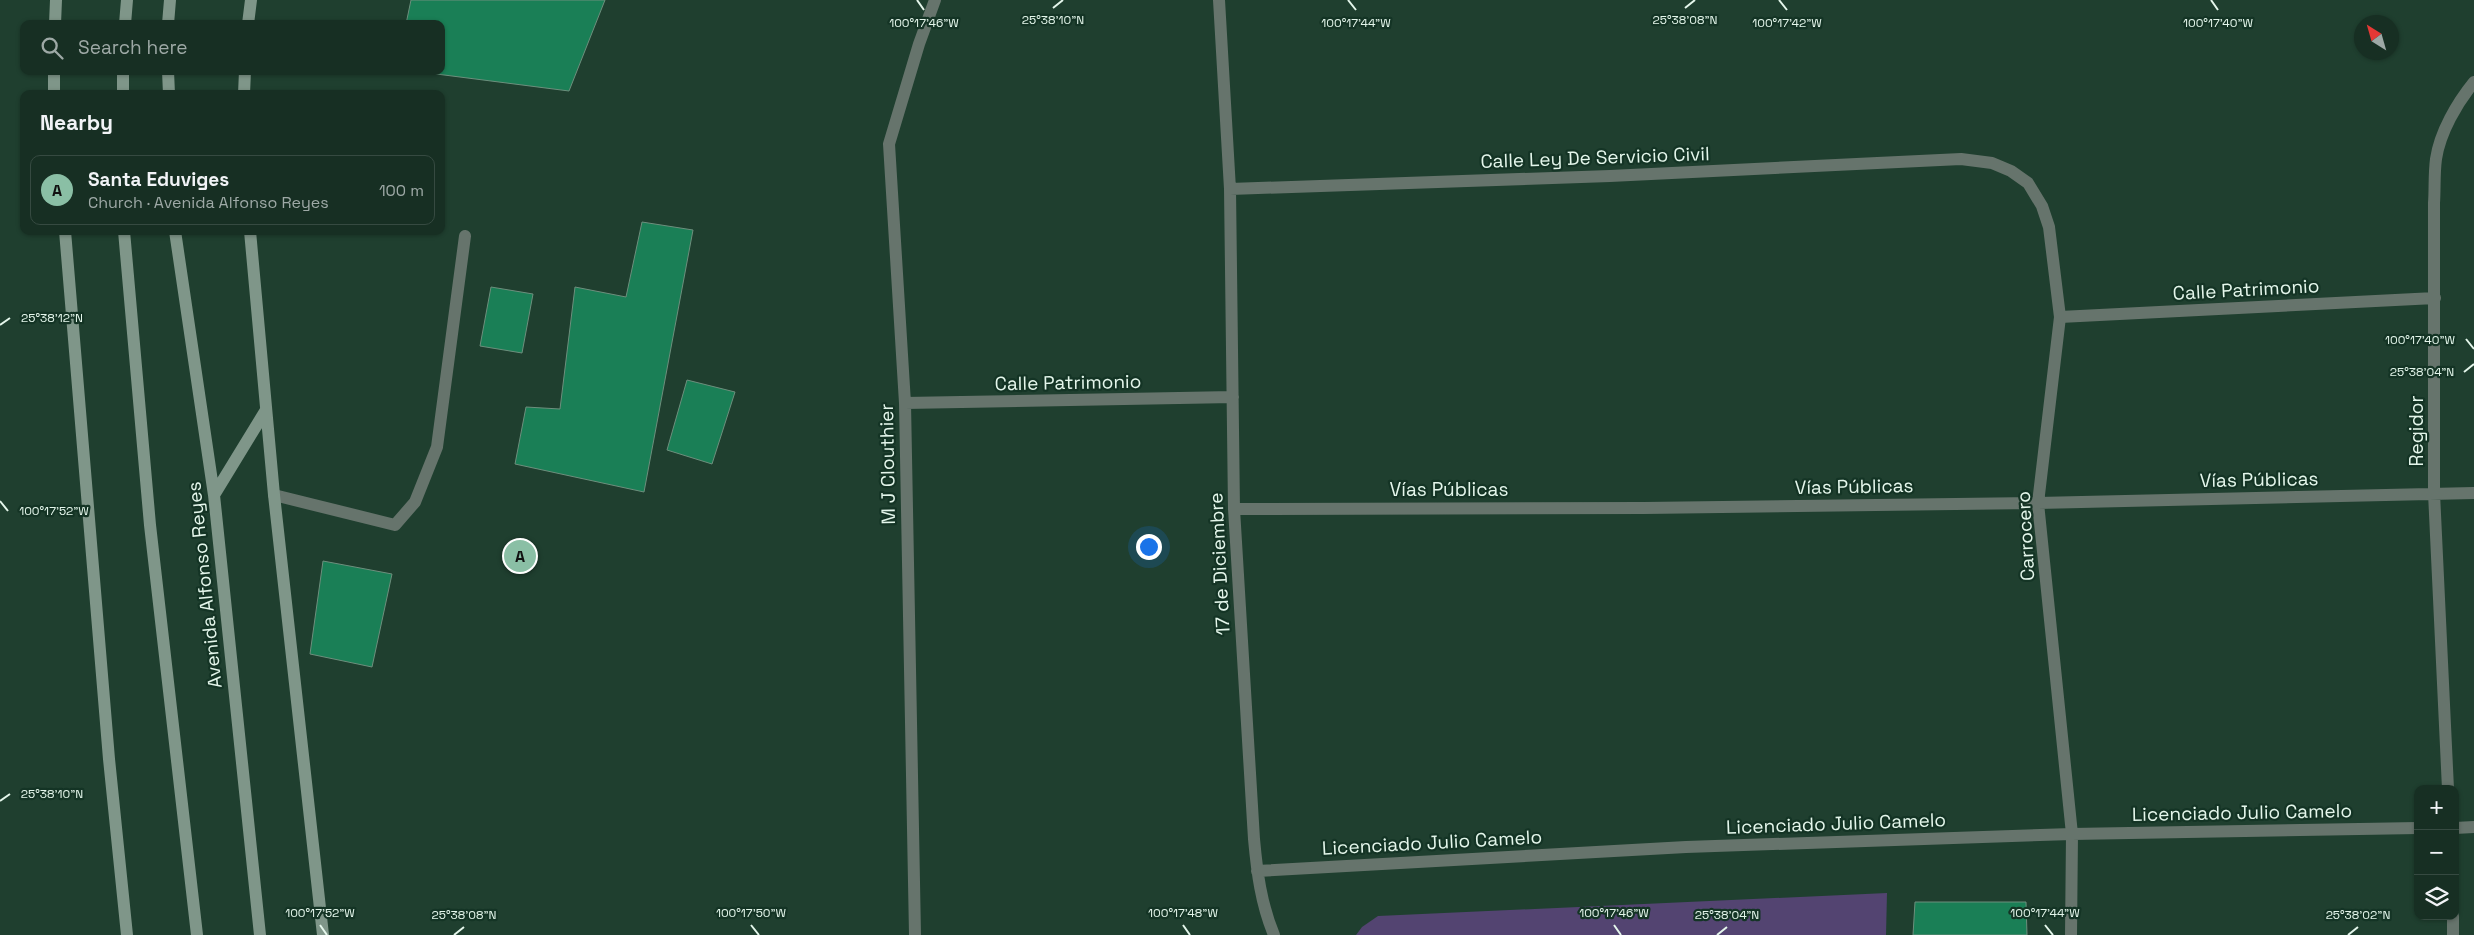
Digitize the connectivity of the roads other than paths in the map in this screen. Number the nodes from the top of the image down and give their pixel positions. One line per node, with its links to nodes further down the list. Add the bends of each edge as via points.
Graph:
1 (56, 0): 7 (main road)
2 (127, 0): 8 (main road)
3 (170, 0): 9 (main road)
4 (251, 0): 10 (main road)
5 (935, 0): 30 (street, M J Clouthier, via 890,144)
6 (1218, 0): 21 (street, 17 de Diciembre)
7 (55, 20)
8 (125, 20)
9 (168, 20)
10 (248, 20)
11 (54, 75): 16 (main road)
12 (123, 75): 17 (main road)
13 (168, 75): 18 (main road)
14 (245, 75): 19 (main road)
15 (2474, 82): 27 (street, Regidor, via 2448,122 2436,158)
16 (54, 90)
17 (123, 90)
18 (169, 90)
19 (244, 90)
20 (1961, 159): 21 (street, Calle Ley De Servicio Civil, via 1629,176); 28 (street, Carrocero, via 1992,163 2011,170 2028,183 2042,206 2049,227)
21 (1230, 189): 29 (street, 17 de Diciembre)
22 (65, 235): 45 (main road, via 109,759)
23 (124, 235): 46 (main road, via 150,525)
24 (176, 235): 34 (main road, Avenida Alfonso Reyes)
25 (250, 235): 31 (main road)
26 (464, 236): 35 (street, via 437,447 414,502 395,525)
27 (2435, 298): 28 (street, Calle Patrimonio); 32 (street, Regidor)
28 (2060, 317): 36 (street, Carrocero)
29 (1233, 398): 30 (street, Calle Patrimonio); 37 (street, 17 de Diciembre)
30 (905, 403): 49 (street, M J Clouthier)
31 (266, 410): 34 (main road); 35 (main road)
32 (2434, 493): 33 (street, Vías Públicas); 36 (street, Vías Públicas); 38 (street, Regidor)
33 (2474, 493)
34 (214, 495): 47 (main road, Avenida Alfonso Reyes)
35 (274, 495): 48 (main road)
36 (2038, 502): 37 (street, Vías Públicas, via 1644,508); 42 (street, Carrocero)
37 (1234, 509): 43 (street, 17 de Diciembre)
38 (2448, 785)
39 (2474, 827): 41 (street)
40 (2414, 828): 42 (street, Licenciado Julio Camelo)
41 (2459, 828)
42 (2072, 834): 43 (street, Licenciado Julio Camelo, via 1686,847); 51 (street, Carrocero)
43 (1257, 871): 50 (street, 17 de Diciembre, via 1266,916)
44 (2453, 920): 52 (street)
45 (128, 935)
46 (197, 935)
47 (260, 935)
48 (323, 935)
49 (915, 935)
50 (1274, 935)
51 (2071, 935)
52 (2453, 935)

